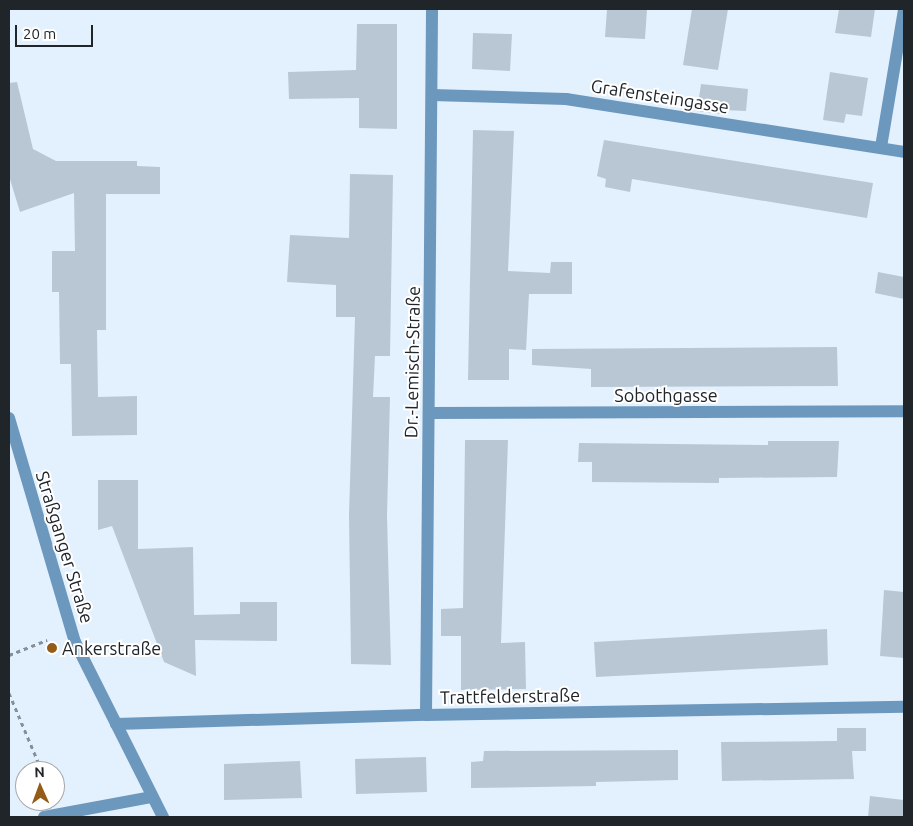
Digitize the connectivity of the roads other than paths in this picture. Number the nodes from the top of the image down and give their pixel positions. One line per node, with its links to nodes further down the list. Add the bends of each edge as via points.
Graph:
1 (432, 9): 3 (street, Dr.-Lemisch-Straße)
2 (904, 9): 4 (street)
3 (432, 95): 4 (street, Grafensteingasse, via 566,99); 7 (street, Dr.-Lemisch-Straße)
4 (881, 147): 5 (street, Grafensteingasse)
5 (904, 152)
6 (904, 411): 7 (street, Sobothgasse)
7 (428, 413): 10 (street, Dr.-Lemisch-Straße)
8 (9, 418): 11 (street, Straßganger Straße, via 68,624)
9 (904, 707): 10 (street, Trattfelderstraße)
10 (426, 715): 11 (street, Trattfelderstraße)
11 (116, 724): 12 (street, Straßganger Straße)
12 (152, 797): 13 (street); 14 (street, Straßganger Straße)
13 (44, 817)
14 (163, 817)

